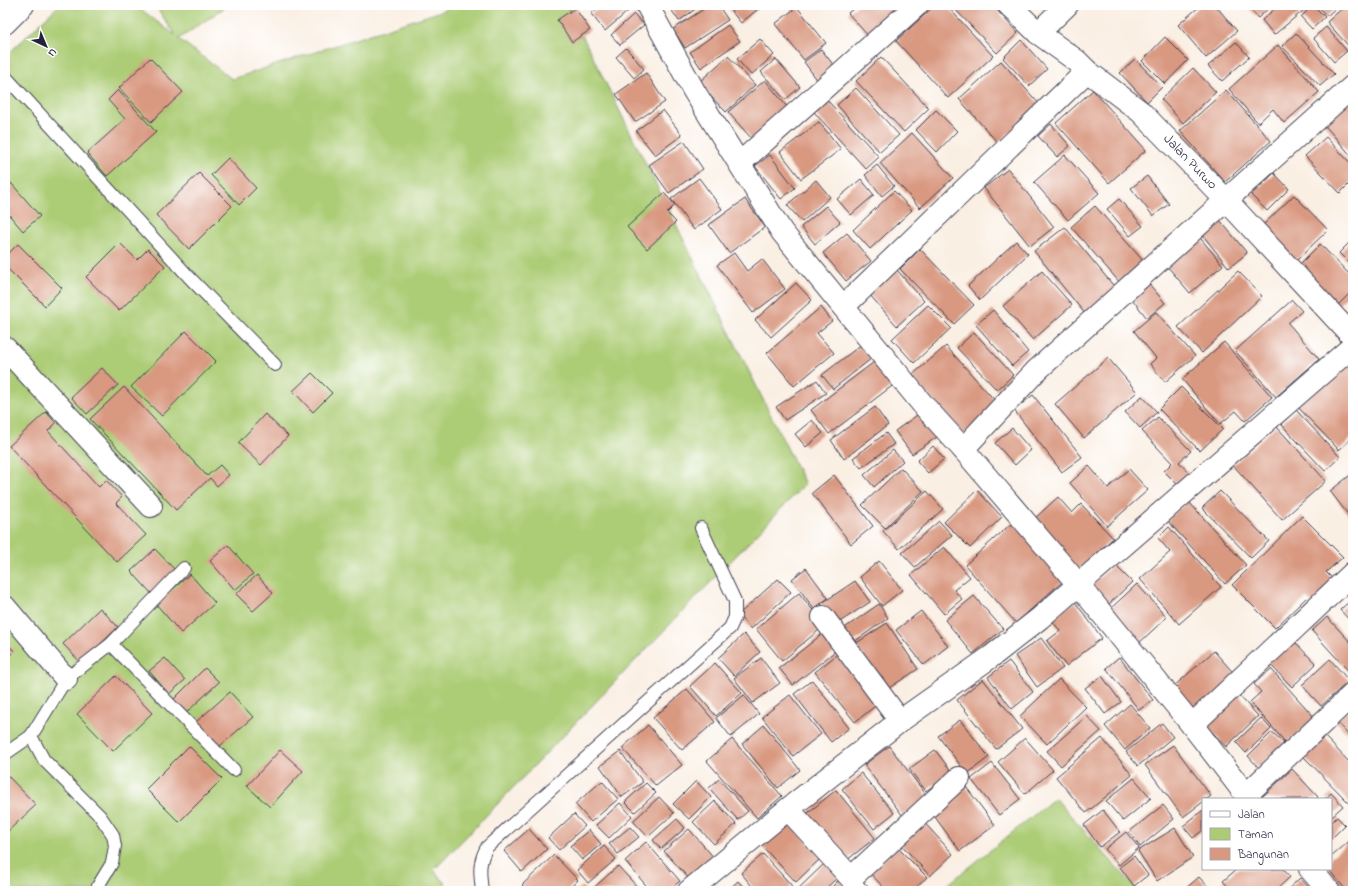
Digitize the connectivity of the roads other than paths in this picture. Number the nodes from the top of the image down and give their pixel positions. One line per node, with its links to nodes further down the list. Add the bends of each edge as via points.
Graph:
1 (22, 5): 6 (street)
2 (647, 5): 11 (street, via 694,91)
3 (917, 5): 11 (street)
4 (1009, 5): 7 (street, Jalan Purwo)
5 (1067, 5): 7 (street)
6 (5, 23)
7 (1038, 33): 8 (street, Jalan Purwo)
8 (1087, 71): 12 (street, Jalan Purwo, via 1141,112); 13 (street)
9 (5, 76): 17 (lane, via 189,277)
10 (1353, 86): 12 (street)
11 (740, 163): 13 (street, via 782,232)
12 (1226, 200): 14 (street, Jalan Purwo); 18 (street, via 1036,371)
13 (844, 306): 18 (street, via 924,406)
14 (1353, 337)
15 (1353, 346): 23 (street)
16 (5, 348): 19 (street)
17 (275, 365)
18 (963, 449): 23 (street)
19 (151, 506)
20 (701, 528): 40 (lane, via 735,601 735,616 730,628 487,847 481,858 479,871)
21 (184, 568): 26 (lane)
22 (1353, 573): 30 (street)
23 (1078, 584): 29 (street, via 1018,636); 30 (street)
24 (5, 607): 27 (street)
25 (823, 617): 29 (street)
26 (111, 644): 27 (lane); 33 (lane)
27 (66, 679): 31 (lane)
28 (1353, 694): 35 (street)
29 (900, 721): 36 (street)
30 (1192, 725): 35 (street)
31 (31, 736): 32 (lane); 39 (lane, via 44,760 100,816 113,835 115,846 112,863 98,886)
32 (5, 754)
33 (234, 770)
34 (959, 778): 38 (street)
35 (1248, 797)
36 (788, 809): 38 (street); 41 (street)
37 (1311, 870): 42 (street)
38 (857, 884)
39 (98, 891)
40 (482, 891)
41 (689, 891)
42 (1329, 891)

